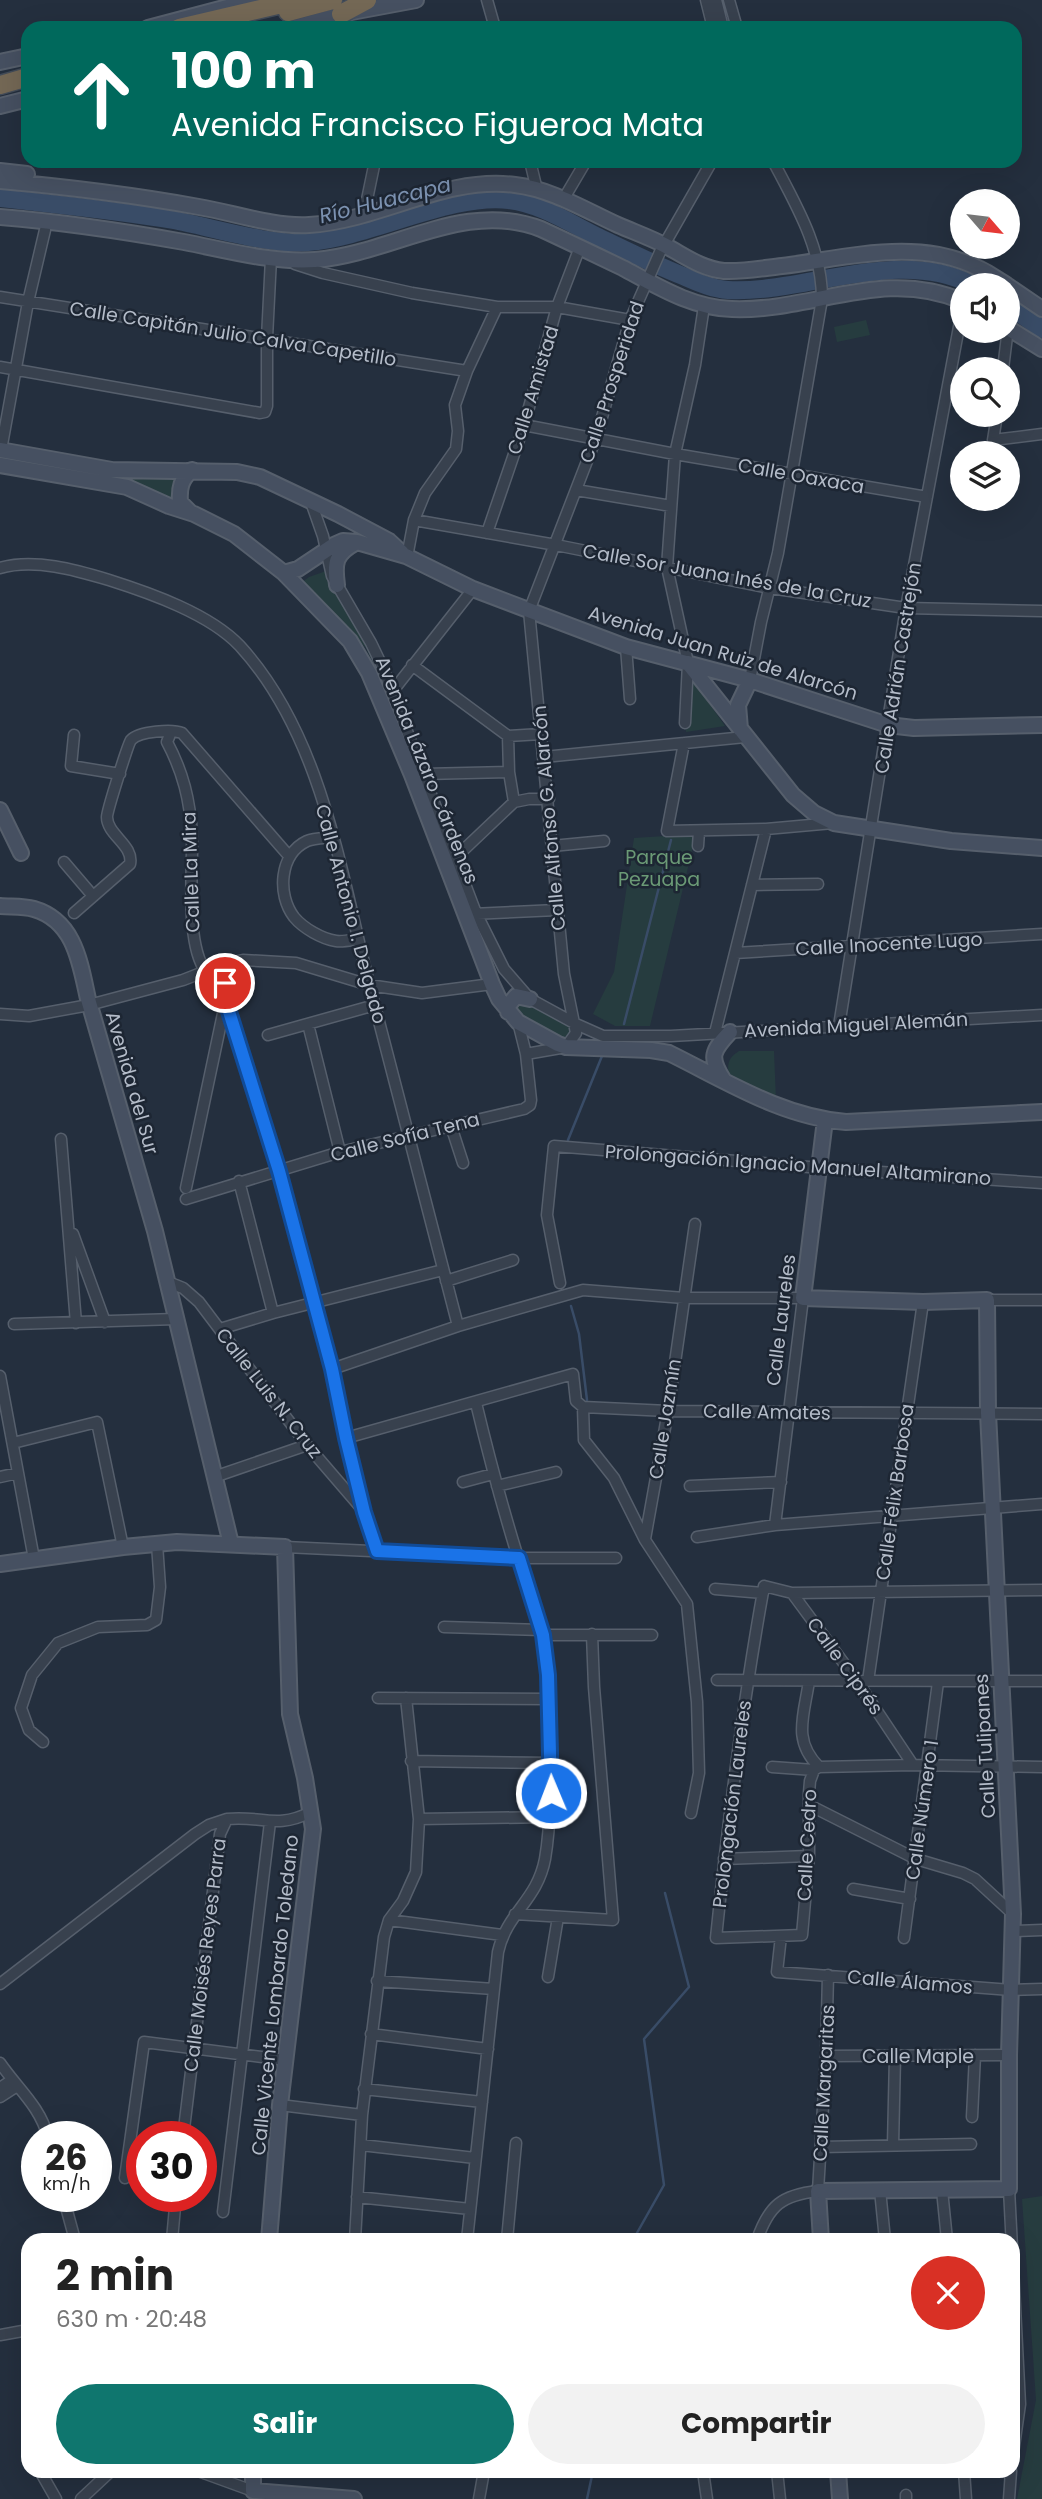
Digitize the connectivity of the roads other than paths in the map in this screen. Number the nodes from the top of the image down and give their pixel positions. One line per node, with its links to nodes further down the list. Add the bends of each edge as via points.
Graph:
1 (254, 0): 11 (main road)
2 (299, 0): 12 (highway)
3 (367, 0): 10 (highway)
4 (416, 0): 10 (main road)
5 (487, 0): 15 (street)
6 (706, 0): 16 (street)
7 (716, 0): 17 (street)
8 (723, 0): 18 (street)
9 (729, 0): 19 (street)
10 (337, 7): 13 (highway); 14 (main road)
11 (174, 21)
12 (209, 21)
13 (261, 21)
14 (307, 21)
15 (493, 21)
16 (711, 21)
17 (721, 21)
18 (728, 21)
19 (735, 21)
20 (21, 58): 21 (main road)
21 (0, 62)
22 (21, 70): 23 (highway)
23 (0, 75)
24 (21, 79): 25 (highway)
25 (0, 85)
26 (21, 101): 27 (main road)
27 (0, 106)
28 (374, 168): 38 (street)
29 (532, 168): 35 (street)
30 (582, 168): 36 (street)
31 (708, 168): 44 (street, Calle Prosperidad)
32 (777, 168): 46 (street, via 807,226)
33 (0, 171): 37 (main road, via 170,193)
34 (0, 181): 37 (main road)
35 (537, 190): 36 (main road); 38 (main road, via 509,184 480,185)
36 (564, 200): 44 (main road)
37 (202, 207): 38 (main road, via 298,225)
38 (364, 214)
39 (0, 217): 41 (main road)
40 (0, 226): 42 (main road)
41 (104, 229): 42 (main road); 45 (main road)
42 (45, 230): 53 (street)
43 (580, 247): 45 (main road, via 527,223 481,219 337,257); 48 (main road); 56 (street, Calle Amistad)
44 (663, 249): 46 (main road, via 726,271); 48 (street, Calle Prosperidad)
45 (278, 259): 55 (street, via 412,293); 60 (street)
46 (819, 265): 47 (main road, via 854,254 886,251 932,254); 49 (street)
47 (986, 273)
48 (647, 280): 54 (main road); 58 (street, Calle Prosperidad)
49 (822, 295): 51 (main road, via 897,286); 54 (main road, via 734,309); 74 (street)
50 (1020, 295): 57 (main road)
51 (950, 296)
52 (0, 297): 53 (street, Calle Capitán Julio Calva Capetillo)
53 (28, 302): 60 (street, Calle Capitán Julio Calva Capetillo); 64 (street)
54 (704, 306): 71 (street)
55 (497, 307): 56 (street); 65 (street)
56 (558, 307): 58 (street); 66 (street, Calle Amistad)
57 (1042, 309)
58 (630, 320): 69 (street, Calle Prosperidad)
59 (1020, 335): 62 (main road)
60 (267, 338): 64 (street, via 267,405 260,413); 65 (street, Calle Capitán Julio Calva Capetillo)
61 (956, 343): 76 (street, Calle Adrián Castrejón)
62 (1042, 349)
63 (0, 367): 64 (street)
64 (15, 370): 70 (street)
65 (467, 371): 80 (street, via 455,405 456,450 425,493)
66 (524, 425): 69 (street, Calle Oaxaca); 81 (street, Calle Amistad)
67 (995, 427): 68 (street, via 993,439)
68 (1042, 434)
69 (596, 438): 71 (street, Calle Oaxaca); 75 (street, Calle Prosperidad)
70 (0, 450): 73 (main road, via 111,470)
71 (675, 454): 74 (street, Calle Oaxaca); 78 (street)
72 (0, 466): 79 (main road, Avenida Lázaro Cárdenas, via 127,487)
73 (192, 470): 77 (main road, via 260,477); 79 (main road, via 180,484 179,494 183,508)
74 (792, 474): 76 (street, Calle Oaxaca); 90 (street)
75 (576, 490): 78 (street); 83 (street, Calle Prosperidad)
76 (927, 497): 92 (street, Calle Adrián Castrejón)
77 (311, 502): 84 (street, Avenida Lázaro Cárdenas); 85 (main road, via 389,541)
78 (671, 506): 86 (street)
79 (194, 514): 88 (main road, Avenida Lázaro Cárdenas, via 234,534)
80 (414, 520): 81 (street, Calle Sor Juana Inés de la Cruz); 85 (street)
81 (487, 533): 83 (street, Calle Sor Juana Inés de la Cruz)
82 (357, 542): 84 (main road, via 343,541); 85 (main road); 89 (main road, via 338,558)
83 (556, 545): 86 (street, Calle Sor Juana Inés de la Cruz); 93 (street, Calle Prosperidad)
84 (325, 551): 88 (main road); 89 (street, Avenida Lázaro Cárdenas)
85 (407, 556): 91 (main road, Avenida Juan Ruiz de Alarcón)
86 (667, 567): 90 (street, Calle Sor Juana Inés de la Cruz); 96 (street)
87 (0, 568): 121 (street, Calle Antonio I. Delgado, via 38,565 81,571 140,589 197,615 238,645 293,724)
88 (284, 573): 136 (main road, Avenida Lázaro Cárdenas, via 350,640 369,673)
89 (337, 585): 99 (street, Avenida Lázaro Cárdenas, via 371,643)
90 (770, 588): 92 (street, Calle Sor Juana Inés de la Cruz); 98 (street)
91 (473, 589): 93 (main road, Avenida Juan Ruiz de Alarcón); 97 (street)
92 (906, 608): 94 (street, Calle Sor Juana Inés de la Cruz); 102 (street, Calle Adrián Castrejón)
93 (529, 611): 95 (main road, Avenida Juan Ruiz de Alarcón); 106 (street, Calle Alfonso G. Alarcón)
94 (1042, 611)
95 (626, 647): 96 (main road, Avenida Juan Ruiz de Alarcón); 100 (street)
96 (688, 663): 98 (main road, Avenida Juan Ruiz de Alarcón); 101 (street); 105 (main road)
97 (412, 665): 99 (street); 108 (street)
98 (750, 680): 102 (main road, Avenida Juan Ruiz de Alarcón); 105 (main road, via 738,705)
99 (392, 692): 113 (street, Avenida Lázaro Cárdenas)
100 (631, 699)
101 (685, 723)
102 (888, 725): 103 (main road, Avenida Juan Ruiz de Alarcón); 118 (street, Calle Adrián Castrejón)
103 (1042, 725)
104 (171, 732): 112 (street, via 141,733 131,740); 127 (street, via 182,733); 142 (street, Calle La Mira, via 167,742 180,767 189,804 194,946)
105 (743, 733): 109 (street); 117 (main road, via 793,795)
106 (541, 734): 108 (street); 110 (street, Calle Alfonso G. Alarcón)
107 (74, 735): 112 (street, via 71,766)
108 (508, 736): 111 (street)
109 (684, 743): 110 (street); 120 (street, via 667,831)
110 (544, 757): 114 (street, Calle Alfonso G. Alarcón)
111 (509, 772): 113 (street); 115 (street)
112 (120, 774): 132 (street, via 107,817 130,853 130,864)
113 (424, 774): 128 (street, Avenida Lázaro Cárdenas)
114 (549, 799): 115 (street); 123 (street, Calle Alfonso G. Alarcón)
115 (514, 802): 128 (street)
116 (0, 810): 126 (main road)
117 (834, 823): 118 (main road); 119 (street)
118 (872, 828): 125 (main road, via 951,841); 139 (street, Calle Adrián Castrejón)
119 (766, 829): 120 (street); 131 (street)
120 (699, 831): 124 (street)
121 (333, 836): 127 (street, via 306,841); 138 (street, Calle Antonio I. Delgado)
122 (604, 841): 123 (street)
123 (552, 846): 134 (street, Calle Alfonso G. Alarcón)
124 (698, 846)
125 (1042, 848)
126 (21, 853)
127 (289, 856): 138 (street, via 284,866 285,897 294,917 311,932 336,941)
128 (456, 857): 136 (street, Avenida Lázaro Cárdenas)
129 (64, 862): 132 (street)
130 (818, 884): 131 (street)
131 (752, 885): 140 (street)
132 (93, 896): 135 (street)
133 (0, 906): 147 (main road, Avenida del Sur, via 32,908 53,916 69,933)
134 (557, 910): 136 (street); 153 (street, Calle Alfonso G. Alarcón, via 564,974)
135 (74, 913)
136 (471, 915): 143 (main road, Avenida Lázaro Cárdenas); 145 (street, Avenida Lázaro Cárdenas, via 504,969)
137 (1042, 934): 139 (street, Calle Inocente Lugo)
138 (358, 939): 144 (street, Calle Antonio I. Delgado)
139 (852, 946): 140 (street, Calle Inocente Lugo); 154 (street, Calle Adrián Castrejón)
140 (735, 953): 156 (street)
141 (223, 964): 142 (street); 144 (street, via 243,960 296,963); 146 (street)
142 (206, 972): 147 (street)
143 (492, 984): 144 (street, via 422,993); 151 (main road, Avenida Lázaro Cárdenas)
144 (369, 985): 148 (street, Calle Antonio I. Delgado)
145 (530, 999): 151 (main road, via 516,996 508,1006); 153 (street, Avenida Lázaro Cárdenas)
146 (226, 1002): 170 (street); 171 (street, Calle Sofía Tena, via 186,1194)
147 (89, 1005): 149 (street, via 29,1016); 178 (main road, Avenida del Sur)
148 (375, 1005): 152 (street); 165 (street, Calle Antonio I. Delgado)
149 (0, 1014)
150 (1042, 1015): 154 (street, Avenida Miguel Alemán)
151 (513, 1017): 159 (main road); 160 (street)
152 (308, 1024): 157 (street); 167 (street)
153 (576, 1024): 158 (street, Avenida Lázaro Cárdenas, via 603,1035); 159 (street, via 576,1033)
154 (839, 1026): 155 (street, Avenida Miguel Alemán)
155 (730, 1032): 156 (street, Avenida Miguel Alemán); 161 (main road, via 713,1056)
156 (715, 1033): 158 (street, Avenida Miguel Alemán)
157 (268, 1035)
158 (671, 1036)
159 (566, 1047): 160 (street); 161 (main road, via 669,1053)
160 (526, 1054): 164 (street, Calle Sofía Tena, via 530,1105)
161 (723, 1079): 163 (main road, via 777,1107)
162 (1042, 1112): 163 (main road)
163 (825, 1120): 169 (main road, Calle Laureles)
164 (451, 1126): 165 (street, Calle Sofía Tena); 168 (street)
165 (409, 1136): 167 (street, Calle Sofía Tena); 176 (street, Calle Antonio I. Delgado)
166 (61, 1139): 173 (street)
167 (341, 1152): 170 (street, Calle Sofía Tena)
168 (463, 1163)
169 (821, 1168): 172 (street, Prolongación Ignacio Manuel Altamirano); 179 (street, Prolongación Ignacio Manuel Altamirano, via 554,1146 547,1215); 181 (main road, Calle Laureles)
170 (279, 1171): 171 (street, Calle Sofía Tena); 185 (street)
171 (239, 1181): 186 (street)
172 (1042, 1182)
173 (69, 1223): 188 (street); 189 (street)
174 (695, 1224): 180 (street, Calle Jazmín)
175 (513, 1260): 177 (street)
176 (443, 1270): 177 (street, Calle Antonio I. Delgado); 185 (street)
177 (446, 1281): 191 (street, Calle Antonio I. Delgado)
178 (168, 1282): 187 (main road, Avenida del Sur); 192 (street, Calle Luis N. Cruz, via 192,1294)
179 (560, 1283)
180 (684, 1298): 181 (street); 191 (street, via 583,1290); 198 (street, Calle Jazmín)
181 (803, 1298): 184 (main road); 199 (street, Calle Laureles)
182 (987, 1300): 183 (street); 184 (main road); 201 (main road, Calle Tulipanes)
183 (1042, 1300)
184 (923, 1302): 200 (street, Calle Félix Barbosa)
185 (315, 1304): 186 (street); 193 (street)
186 (273, 1313): 192 (street)
187 (176, 1319): 188 (street); 210 (main road, Avenida del Sur)
188 (105, 1322): 189 (street)
189 (76, 1323): 190 (street)
190 (14, 1324)
191 (458, 1326): 193 (street)
192 (220, 1329): 205 (street, Calle Luis N. Cruz)
193 (332, 1369): 203 (street)
194 (0, 1376): 195 (street)
195 (2, 1401): 204 (street)
196 (476, 1403): 197 (street, via 573,1374 576,1401); 203 (street); 208 (street)
197 (583, 1407): 198 (street, Calle Amates); 221 (street, via 584,1440 614,1478)
198 (668, 1411): 199 (street, Calle Amates); 221 (street, Calle Jazmín)
199 (789, 1412): 200 (street, Calle Amates); 212 (street, Calle Laureles)
200 (906, 1413): 201 (street, Calle Amates); 218 (street, Calle Félix Barbosa)
201 (988, 1413): 202 (street, Calle Amates); 216 (main road, Calle Tulipanes)
202 (1042, 1414)
203 (346, 1438): 217 (street)
204 (13, 1443): 207 (street); 224 (street, via 97,1422)
205 (307, 1445): 210 (street); 217 (street, Calle Luis N. Cruz)
206 (556, 1472): 213 (street)
207 (18, 1473): 209 (street); 229 (street)
208 (493, 1474): 211 (street); 213 (street)
209 (0, 1477)
210 (214, 1477): 223 (main road, Avenida del Sur)
211 (463, 1482)
212 (780, 1482): 214 (street); 219 (street, Calle Laureles)
213 (496, 1486): 227 (street)
214 (690, 1486)
215 (1042, 1504): 216 (street)
216 (992, 1508): 218 (street); 233 (main road, Calle Tulipanes)
217 (364, 1512): 226 (street)
218 (892, 1515): 219 (street); 236 (street, Calle Félix Barbosa)
219 (775, 1525): 220 (street)
220 (697, 1537)
221 (645, 1540): 262 (street, via 687,1604 699,1773)
222 (157, 1544): 223 (main road); 224 (main road); 251 (street, via 156,1620 147,1625 98,1627 58,1643 32,1675 21,1708 29,1730)
223 (231, 1544): 225 (main road)
224 (123, 1547): 229 (main road)
225 (285, 1547): 226 (street); 261 (main road, Calle Vicente Lombardo Toledano, via 290,1714)
226 (377, 1551): 227 (street)
227 (519, 1558): 228 (street); 238 (street)
228 (616, 1558)
229 (34, 1559): 230 (main road)
230 (0, 1564)
231 (715, 1589): 232 (street)
232 (763, 1589): 235 (street); 242 (street, Prolongación Laureles)
233 (997, 1590): 234 (street); 236 (street); 247 (main road, Calle Tulipanes)
234 (1042, 1590)
235 (792, 1593): 236 (street); 244 (street, Calle Ciprés)
236 (881, 1593): 244 (street, Calle Félix Barbosa)
237 (444, 1627): 238 (street)
238 (543, 1632): 239 (street); 250 (street)
239 (592, 1634): 240 (street); 274 (street, via 613,1920)
240 (652, 1635)
241 (717, 1680): 242 (street)
242 (748, 1681): 243 (street); 268 (street, Prolongación Laureles)
243 (809, 1681): 244 (street); 259 (street, Calle Cedro, via 801,1739)
244 (863, 1681): 246 (street); 254 (street, Calle Ciprés)
245 (1042, 1681): 247 (street)
246 (938, 1682): 247 (street); 255 (street, Calle Número 1)
247 (1001, 1683): 257 (main road, Calle Tulipanes)
248 (378, 1698): 249 (street)
249 (406, 1698): 250 (street); 252 (street)
250 (549, 1699): 253 (street)
251 (43, 1742)
252 (411, 1761): 253 (street); 265 (street)
253 (550, 1763): 263 (street)
254 (913, 1765): 255 (street); 259 (street)
255 (929, 1765): 257 (street); 269 (street, Calle Número 1)
256 (772, 1767): 259 (street)
257 (1006, 1767): 258 (street); 273 (main road, Calle Tulipanes)
258 (1042, 1767)
259 (817, 1769): 260 (street, Calle Cedro, via 810,1781)
260 (809, 1805): 267 (street, Calle Cedro); 269 (street)
261 (310, 1812): 266 (street, Calle Moisés Reyes Parra, via 293,1821); 297 (main road, Calle Vicente Lombardo Toledano, via 309,1879)
262 (691, 1813)
263 (549, 1817): 265 (street); 272 (street, via 538,1884)
264 (227, 1819): 266 (street, Calle Moisés Reyes Parra); 285 (street, via 195,1834); 290 (street, Calle Moisés Reyes Parra, via 220,1834)
265 (419, 1819): 275 (street, via 416,1872)
266 (270, 1822): 292 (street)
267 (809, 1856): 268 (street); 279 (street, Calle Cedro)
268 (724, 1859): 280 (street, Prolongación Laureles, via 716,1938)
269 (916, 1859): 271 (street, Calle Número 1); 273 (street, via 975,1879)
270 (853, 1889): 271 (street)
271 (910, 1899): 281 (street, Calle Número 1)
272 (515, 1914): 274 (street); 278 (street)
273 (1013, 1914): 277 (main road, Calle Tulipanes)
274 (558, 1917): 283 (street)
275 (389, 1920): 278 (street); 284 (street)
276 (1042, 1930): 277 (street)
277 (1013, 1931): 288 (main road, Calle Tulipanes)
278 (502, 1935): 286 (street)
279 (802, 1935): 280 (street, Prolongación Laureles)
280 (781, 1936): 282 (street, Calle Álamos, via 777,1972)
281 (904, 1938)
282 (828, 1975): 288 (street, Calle Álamos); 295 (street, Calle Margaritas)
283 (548, 1977)
284 (377, 1981): 286 (street); 289 (street)
285 (0, 1984)
286 (494, 1989): 291 (street)
287 (1042, 1989): 288 (street, Calle Álamos)
288 (1011, 1990): 294 (main road, Calle Tulipanes)
289 (371, 2034): 291 (street); 301 (street)
290 (193, 2049): 292 (street); 308 (street, Calle Moisés Reyes Parra); 315 (street, via 144,2042)
291 (488, 2049): 303 (street)
292 (242, 2055): 297 (street); 324 (street)
293 (975, 2055): 294 (street, Calle Maple); 296 (street, Calle Maple); 306 (street)
294 (1009, 2055): 316 (main road, Calle Tulipanes)
295 (826, 2056): 296 (street, Calle Maple); 313 (street, Calle Margaritas)
296 (895, 2056): 312 (street)
297 (285, 2060): 304 (main road, Calle Vicente Lombardo Toledano)
298 (0, 2063): 299 (street)
299 (14, 2083): 300 (street); 302 (street); 307 (street)
300 (0, 2088)
301 (364, 2089): 303 (street); 305 (street)
302 (0, 2097)
303 (482, 2102): 314 (street)
304 (280, 2105): 305 (street); 327 (main road, Calle Vicente Lombardo Toledano)
305 (362, 2115): 311 (street)
306 (972, 2117)
307 (44, 2121)
308 (185, 2121)
309 (516, 2143): 330 (street)
310 (971, 2144): 312 (street)
311 (361, 2145): 314 (street); 320 (street)
312 (893, 2145): 313 (street)
313 (821, 2147): 319 (street, Calle Margaritas)
314 (475, 2158): 321 (street)
315 (125, 2178)
316 (1009, 2189): 318 (main road); 335 (street)
317 (880, 2190): 318 (main road); 319 (main road); 333 (street)
318 (942, 2190): 334 (street)
319 (818, 2191): 331 (street, via 797,2193 775,2205); 332 (main road)
320 (357, 2197): 321 (street); 328 (street)
321 (470, 2209): 329 (street)
322 (67, 2212): 325 (street)
323 (175, 2212): 326 (street)
324 (223, 2212)
325 (73, 2233)
326 (173, 2233)
327 (270, 2233)
328 (355, 2233)
329 (468, 2233)
330 (508, 2233)
331 (760, 2233)
332 (821, 2233)
333 (883, 2233)
334 (946, 2233)
335 (1011, 2233)
336 (21, 2331): 337 (street)
337 (0, 2335)
338 (44, 2478): 349 (street)
339 (103, 2478): 350 (street)
340 (213, 2478): 348 (street)
341 (253, 2478): 348 (main road)
342 (483, 2478): 352 (street)
343 (704, 2478): 353 (street)
344 (778, 2478): 354 (street)
345 (838, 2478): 355 (main road)
346 (964, 2478): 356 (street)
347 (1010, 2478): 357 (street)
348 (253, 2496): 351 (main road)
349 (56, 2499)
350 (80, 2499)
351 (354, 2499)
352 (479, 2499)
353 (708, 2499)
354 (780, 2499)
355 (840, 2499)
356 (966, 2499)
357 (1009, 2499)

